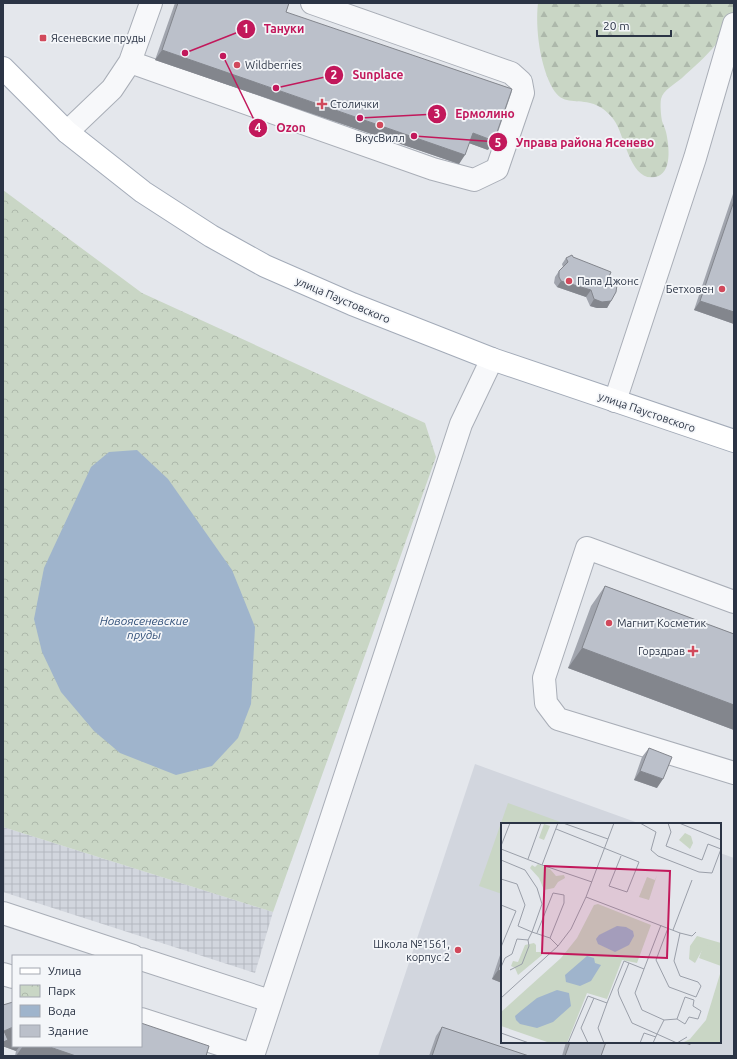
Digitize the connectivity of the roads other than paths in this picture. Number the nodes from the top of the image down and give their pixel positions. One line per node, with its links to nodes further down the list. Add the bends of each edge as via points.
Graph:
1 (152, 3): 4 (lane)
2 (312, 3): 4 (lane, via 511,73 521,82 523,93 496,169 474,180 433,169)
3 (734, 24): 8 (lane, via 695,158)
4 (130, 62): 6 (lane, via 112,89)
5 (3, 68): 6 (main road, улица Паустовского)
6 (67, 132): 7 (main road, улица Паустовского, via 144,192 211,236 265,266 352,304)
7 (492, 359): 8 (main road, улица Паустовского); 15 (lane, via 461,424)
8 (615, 401): 9 (main road, улица Паустовского)
9 (734, 441)
10 (734, 602): 11 (lane, via 587,548 544,678 546,703 558,719)
11 (734, 773)
12 (3, 913): 13 (lane)
13 (130, 955)
14 (142, 959): 15 (lane)
15 (270, 1001): 17 (lane)
16 (142, 1019): 17 (lane)
17 (253, 1056)

